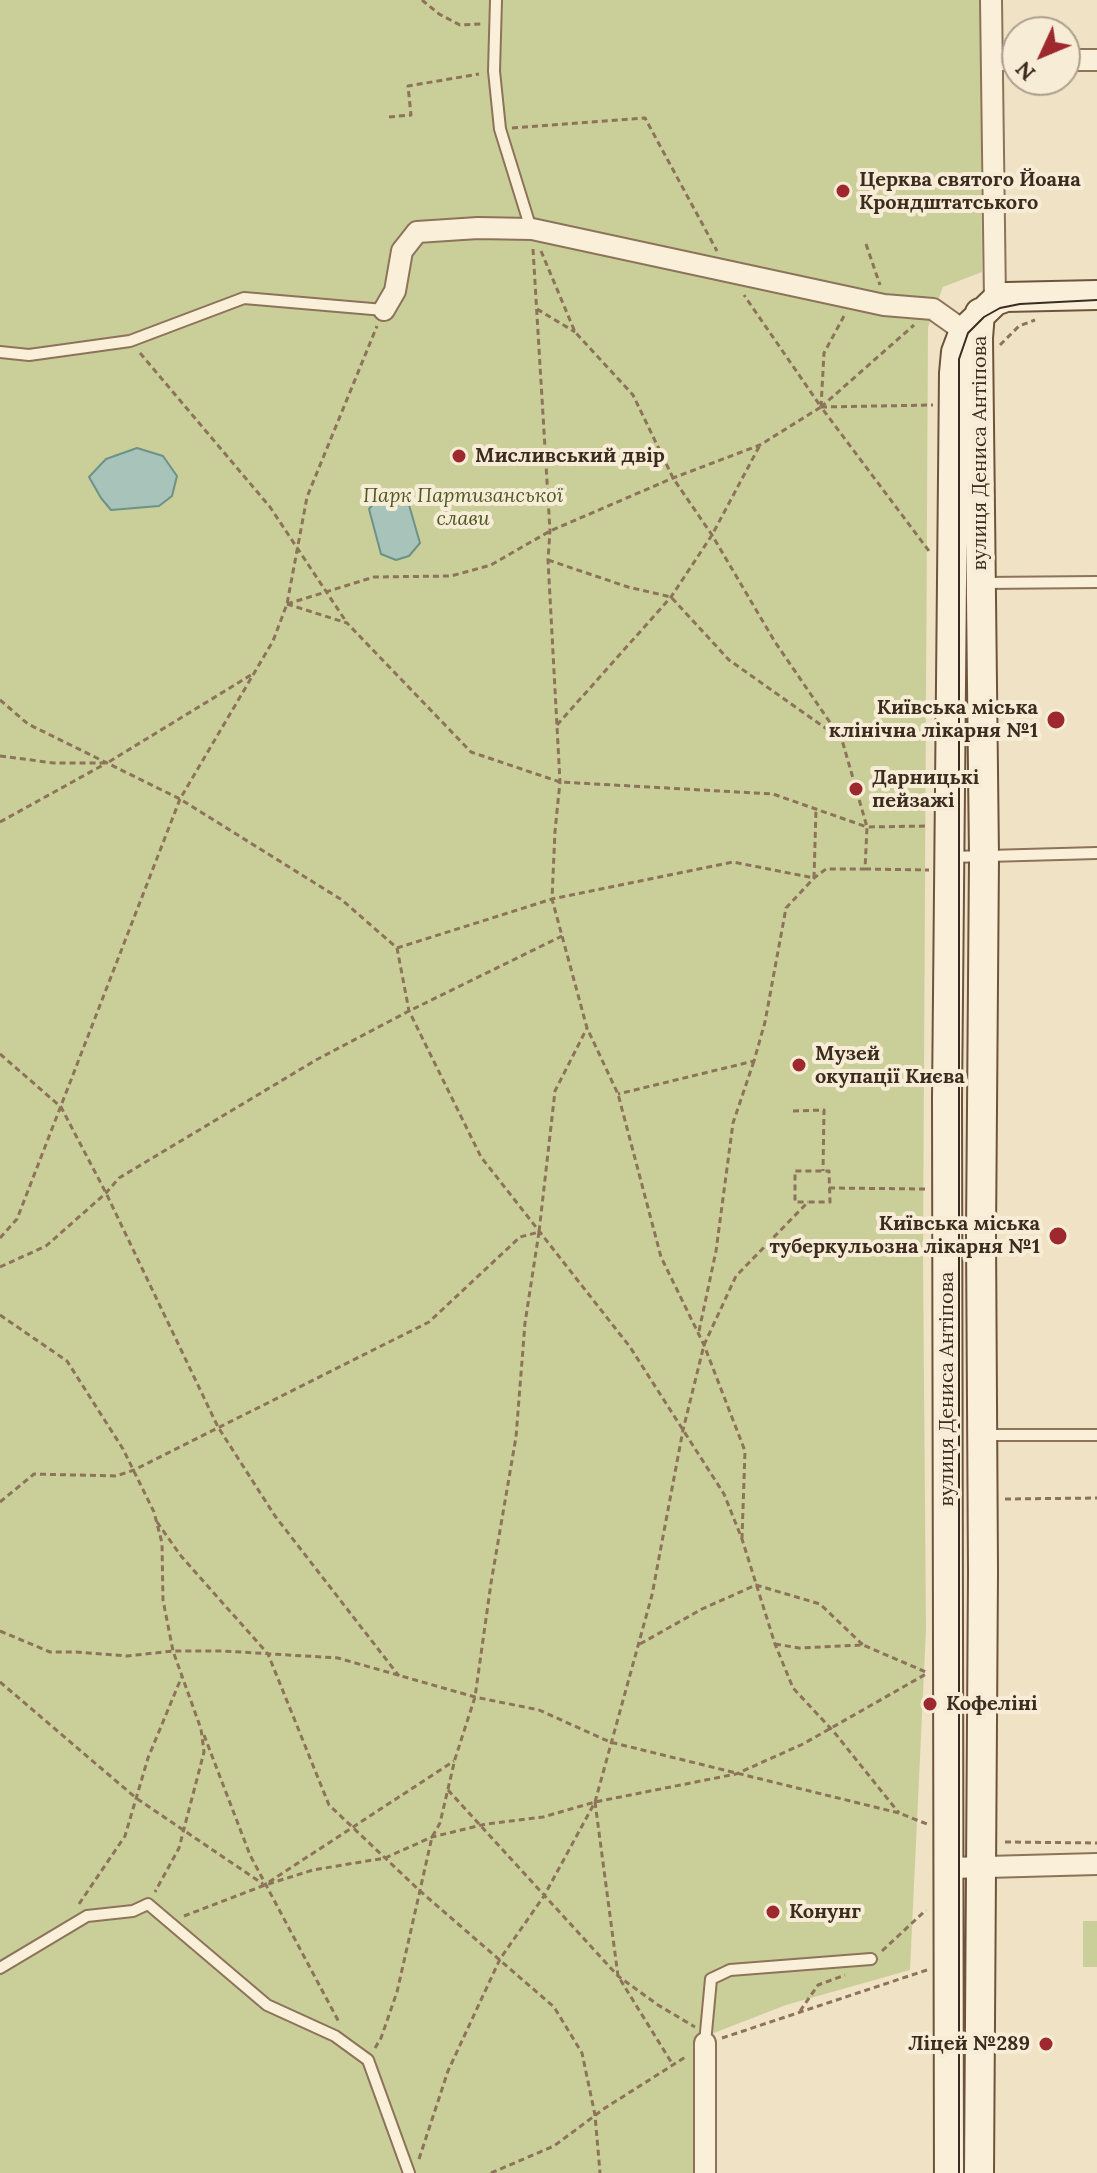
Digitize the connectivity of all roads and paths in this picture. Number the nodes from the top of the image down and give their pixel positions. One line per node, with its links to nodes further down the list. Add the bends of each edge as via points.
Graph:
1 (422, 0): 4 (path, via 460,25)
2 (496, 0): 4 (lane)
3 (991, 0): 5 (street)
4 (495, 23): 7 (lane)
5 (992, 60): 6 (street); 17 (street)
6 (1001, 60)
7 (494, 71): 8 (path, via 408,86 411,115); 9 (lane, via 500,129)
8 (389, 117)
9 (532, 229): 12 (street); 14 (path); 16 (street, via 417,232 402,251 395,291); 18 (path)
10 (866, 244): 13 (path)
11 (1097, 295): 17 (street, via 1006,297)
12 (853, 298): 13 (street); 22 (path, via 824,353)
13 (884, 305): 15 (street)
14 (536, 309): 18 (path); 25 (path)
15 (933, 309): 17 (street); 22 (path)
16 (384, 310): 19 (lane, via 244,298); 27 (path, via 307,497)
17 (980, 315): 31 (street, вулиця Дениса Антіпова); 50 (street, вулиця Дениса Антіпова, via 956,352)
18 (575, 332): 24 (path, via 633,395)
19 (130, 341): 20 (lane, via 29,355); 27 (path, via 270,507)
20 (0, 352)
21 (937, 405): 22 (path)
22 (821, 407): 28 (path)
23 (760, 445): 26 (path)
24 (673, 478): 25 (path); 26 (path)
25 (550, 531): 29 (path); 32 (path, via 491,565 451,576 374,577)
26 (712, 535): 33 (path); 39 (path, via 775,642)
27 (298, 549): 32 (path); 34 (path)
28 (930, 552)
29 (548, 560): 33 (path); 38 (path)
30 (1097, 582): 31 (lane)
31 (981, 583): 49 (street, вулиця Дениса Антіпова)
32 (326, 592): 34 (path); 35 (path)
33 (671, 597): 38 (path); 39 (path, via 729,660)
34 (287, 604): 35 (path); 36 (path)
35 (347, 623): 42 (path, via 471,752)
36 (254, 673): 41 (path); 43 (path)
37 (0, 700): 41 (path, via 28,724)
38 (557, 725): 42 (path)
39 (842, 740): 47 (path)
40 (0, 756): 41 (path)
41 (107, 763): 43 (path); 45 (path)
42 (560, 782): 44 (path, via 773,794); 53 (path)
43 (180, 799): 55 (path, via 342,900); 61 (path)
44 (816, 809): 47 (path); 52 (path)
45 (0, 822)
46 (933, 826): 47 (path)
47 (867, 827): 51 (path)
48 (1097, 853): 49 (lane)
49 (984, 857): 50 (lane); 76 (street, вулиця Дениса Антіпова)
50 (941, 863): 51 (path); 107 (street, вулиця Дениса Антіпова, via 947,1098)
51 (865, 869): 52 (path, via 826,869)
52 (814, 878): 53 (path, via 733,862); 59 (path, via 786,908)
53 (552, 899): 54 (path); 55 (path)
54 (562, 936): 56 (path); 57 (path)
55 (397, 948): 56 (path)
56 (409, 1011): 66 (path, via 119,1178); 68 (path, via 481,1157)
57 (587, 1028): 60 (path); 68 (path, via 555,1091)
58 (0, 1054): 61 (path)
59 (754, 1061): 60 (path); 72 (path, via 733,1123 716,1251)
60 (618, 1094): 72 (path, via 661,1257)
61 (61, 1107): 66 (path); 69 (path, via 17,1219)
62 (793, 1111): 63 (path, via 824,1110)
63 (823, 1171): 64 (path, via 829,1171); 67 (path, via 795,1171 795,1202)
64 (829, 1188): 65 (path); 67 (path, via 830,1202)
65 (937, 1189)
66 (106, 1193): 70 (path, via 46,1246); 74 (path)
67 (808, 1202): 73 (path, via 736,1276)
68 (539, 1232): 74 (path, via 520,1237 429,1322); 75 (path, via 630,1347); 96 (path, via 516,1437)
69 (0, 1238)
70 (0, 1267)
71 (0, 1315): 78 (path, via 67,1361)
72 (698, 1334): 73 (path)
73 (704, 1345): 75 (path); 83 (path, via 745,1451)
74 (218, 1427): 78 (path); 93 (path, via 275,1516)
75 (683, 1430): 83 (path, via 724,1494); 86 (path)
76 (981, 1435): 77 (lane); 116 (street, вулиця Дениса Антіпова)
77 (1097, 1435)
78 (134, 1470): 81 (path, via 116,1476 34,1474); 82 (path)
79 (1097, 1498): 80 (path)
80 (998, 1499)
81 (0, 1502)
82 (155, 1519): 89 (path); 90 (path)
83 (742, 1539): 84 (path)
84 (756, 1585): 86 (path); 87 (path); 88 (path, via 820,1604)
85 (0, 1631): 89 (path, via 50,1652 127,1656)
86 (640, 1644): 99 (path)
87 (775, 1644): 88 (path); 98 (path, via 793,1688)
88 (863, 1645): 91 (path)
89 (173, 1651): 90 (path); 92 (path)
90 (268, 1654): 93 (path, via 338,1658); 108 (path, via 329,1805)
91 (927, 1673): 94 (path); 98 (path)
92 (182, 1675): 97 (path); 103 (path)
93 (399, 1676): 96 (path)
94 (936, 1677)
95 (0, 1682): 103 (path)
96 (475, 1697): 99 (path, via 539,1710); 100 (path)
97 (201, 1729): 109 (path, via 204,1752); 117 (path)
98 (830, 1729): 101 (path); 105 (path)
99 (610, 1742): 101 (path); 104 (path)
100 (455, 1759): 102 (path); 108 (path)
101 (736, 1774): 104 (path); 105 (path)
102 (448, 1790): 106 (path); 110 (path)
103 (136, 1798): 109 (path); 121 (path, via 125,1836)
104 (595, 1802): 106 (path, via 543,1817); 119 (path); 125 (path)
105 (899, 1813): 107 (path, via 935,1827)
106 (480, 1826): 110 (path); 119 (path)
107 (948, 1826): 115 (street, вулиця Дениса Антіпова)
108 (354, 1828): 113 (path); 117 (path)
109 (184, 1830): 117 (path); 120 (path)
110 (432, 1837): 113 (path); 118 (path)
111 (998, 1842): 112 (path)
112 (1097, 1843)
113 (385, 1858): 117 (path, via 313,1870); 118 (path)
114 (1097, 1864): 116 (street)
115 (950, 1868): 116 (street); 134 (street, вулиця Дениса Антіпова)
116 (979, 1868): 135 (street, вулиця Дениса Антіпова)
117 (265, 1885): 120 (path, via 186,1917); 126 (path)
118 (420, 1891): 122 (path); 128 (path, via 397,1992)
119 (544, 1896): 122 (path); 125 (path)
120 (148, 1904): 121 (lane, via 87,1916); 128 (lane, via 267,2005 335,2036)
121 (61, 1930): 124 (lane)
122 (500, 1959): 130 (path, via 448,2071); 132 (path, via 554,2007 582,2053)
123 (871, 1959): 127 (lane, via 730,1970 711,1979)
124 (0, 1968)
125 (618, 1976): 127 (path); 129 (path)
126 (341, 2025)
127 (706, 2038): 133 (street)
128 (368, 2060): 131 (lane)
129 (673, 2065)
130 (419, 2158)
131 (409, 2173)
132 (600, 2173)
133 (705, 2173)
134 (949, 2173)
135 (979, 2173)

